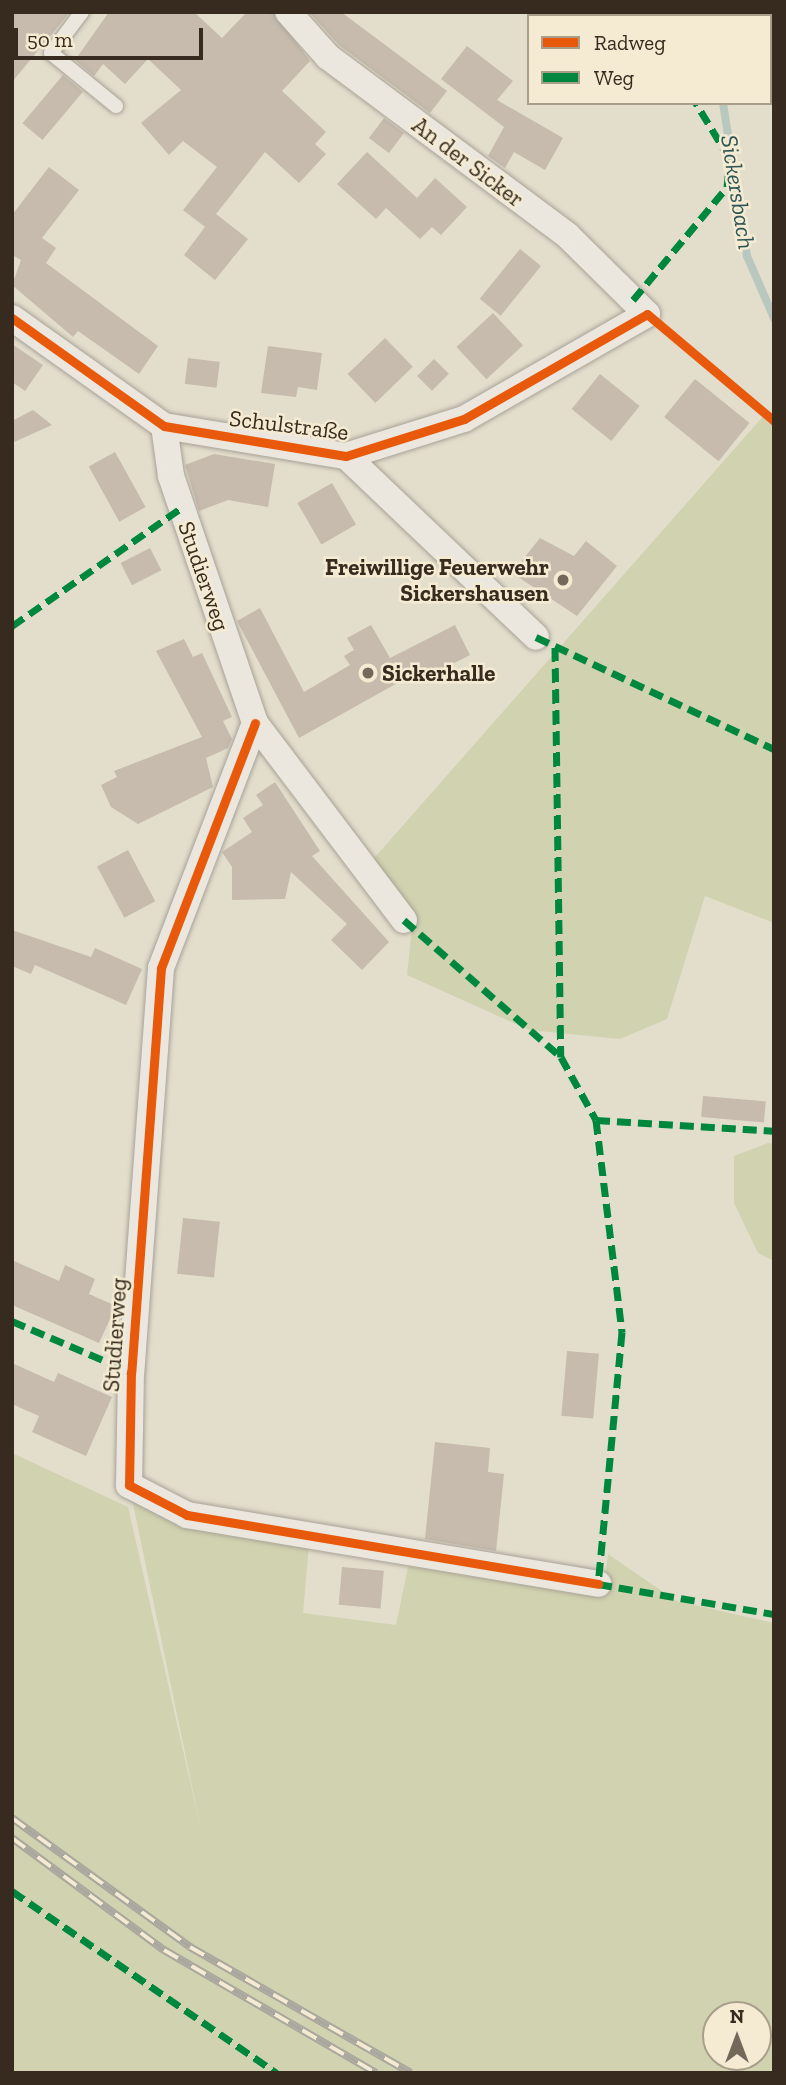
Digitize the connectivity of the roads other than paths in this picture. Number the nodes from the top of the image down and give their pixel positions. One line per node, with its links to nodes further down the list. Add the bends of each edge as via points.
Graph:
1 (82, 12): 3 (lane, via 51,53)
2 (288, 12): 4 (street, An der Sicker, via 328,57 567,235)
3 (116, 106)
4 (647, 314): 7 (street, Schulstraße, via 464,419)
5 (12, 317): 6 (street, Schulstraße)
6 (164, 426): 7 (street, Schulstraße); 9 (street, Studierweg, via 171,476)
7 (346, 456): 8 (street)
8 (536, 637)
9 (255, 723): 10 (street, Studierweg); 11 (street, Studierweg, via 161,968 131,1372 129,1485 187,1515)
10 (404, 920)
11 (598, 1584)

